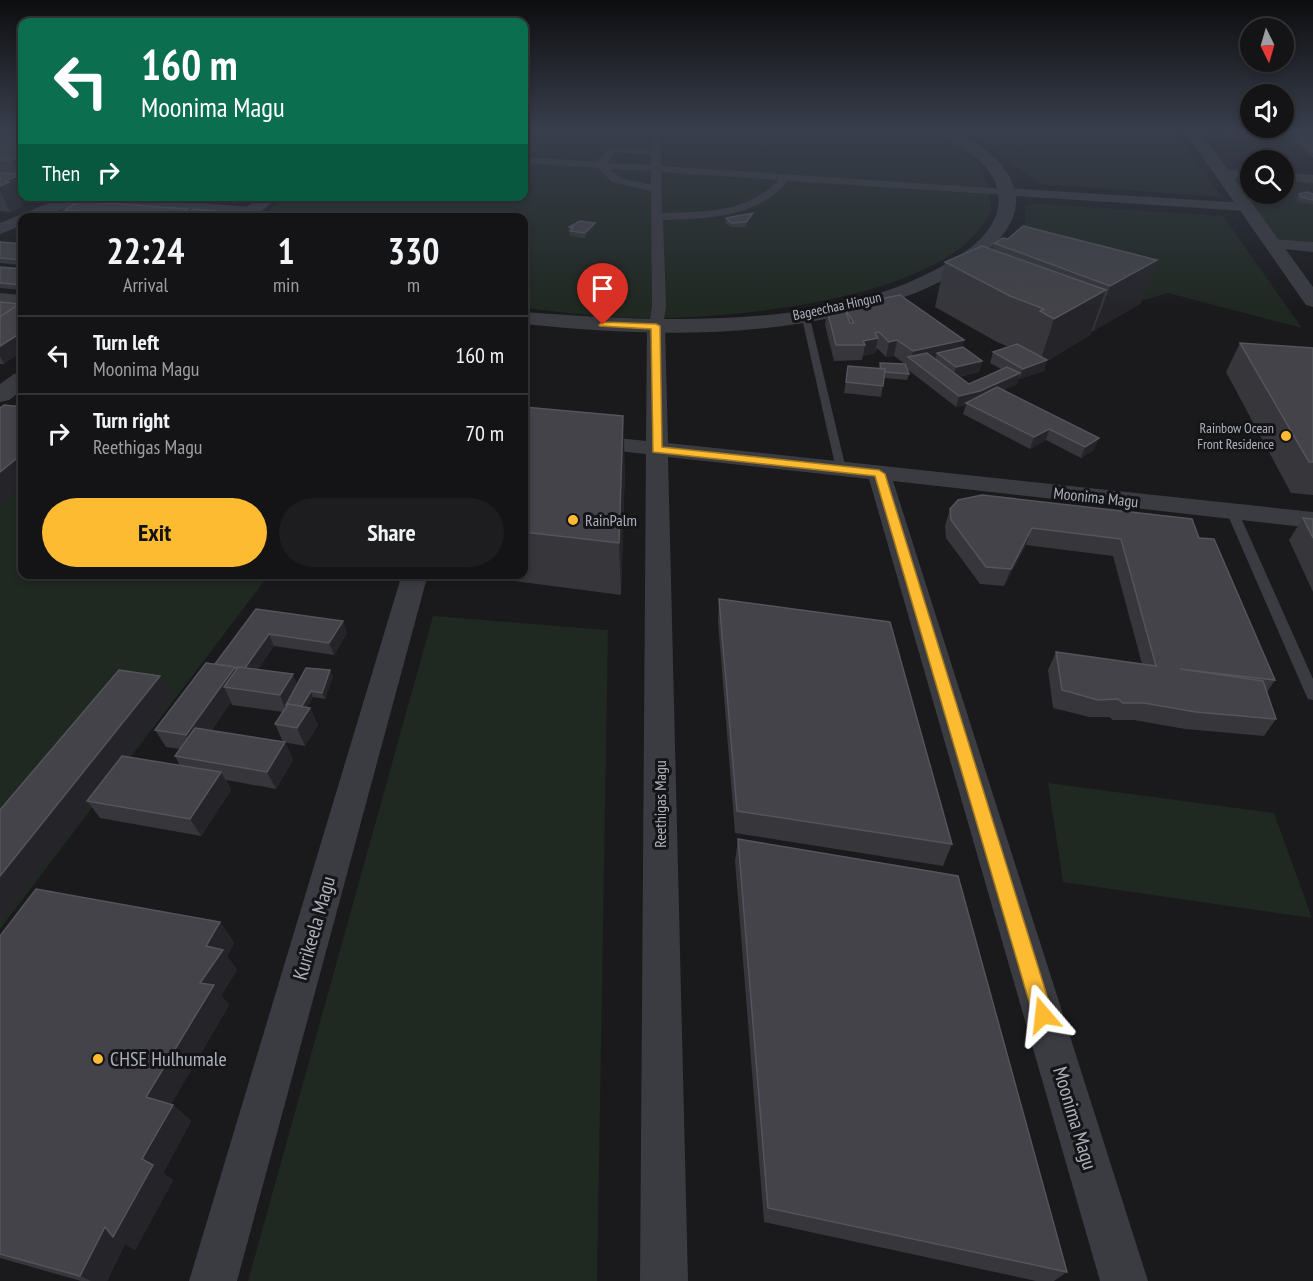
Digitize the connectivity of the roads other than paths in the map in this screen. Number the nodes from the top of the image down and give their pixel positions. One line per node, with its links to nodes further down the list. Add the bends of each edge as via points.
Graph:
1 (656, 189): 14 (street)
2 (776, 189): 14 (street, via 743,207)
3 (959, 189): 6 (street)
4 (1005, 189): 6 (street)
5 (1233, 189): 10 (street)
6 (1006, 192): 10 (street); 22 (street, Bageechaa Hingun, via 1006,210 999,228 984,246 960,264 885,296)
7 (68, 201): 11 (street)
8 (118, 201): 12 (street)
9 (264, 201): 13 (street)
10 (1246, 207): 17 (street)
11 (40, 213)
12 (236, 213)
13 (247, 213)
14 (657, 217): 24 (street)
15 (18, 224): 16 (street)
16 (4, 236)
17 (1272, 244): 18 (street); 21 (street)
18 (1313, 247)
19 (0, 298): 20 (street)
20 (18, 300)
21 (1313, 301)
22 (805, 314): 24 (street, Bageechaa Hingun, via 750,322); 27 (lane)
23 (528, 318): 24 (street, Bageechaa Hingun)
24 (656, 326): 26 (street, Reethigas Magu)
25 (528, 434): 26 (street, Moonima Magu)
26 (657, 450): 27 (street, Moonima Magu); 34 (street, Reethigas Magu)
27 (841, 470): 28 (street, Moonima Magu)
28 (879, 474): 29 (street, Moonima Magu); 35 (street, Moonima Magu)
29 (1232, 511): 30 (street, Moonima Magu); 32 (lane)
30 (1313, 519)
31 (414, 579): 33 (street, Kurikeela Magu)
32 (1313, 695)
33 (213, 1281)
34 (664, 1281)
35 (1124, 1281)

